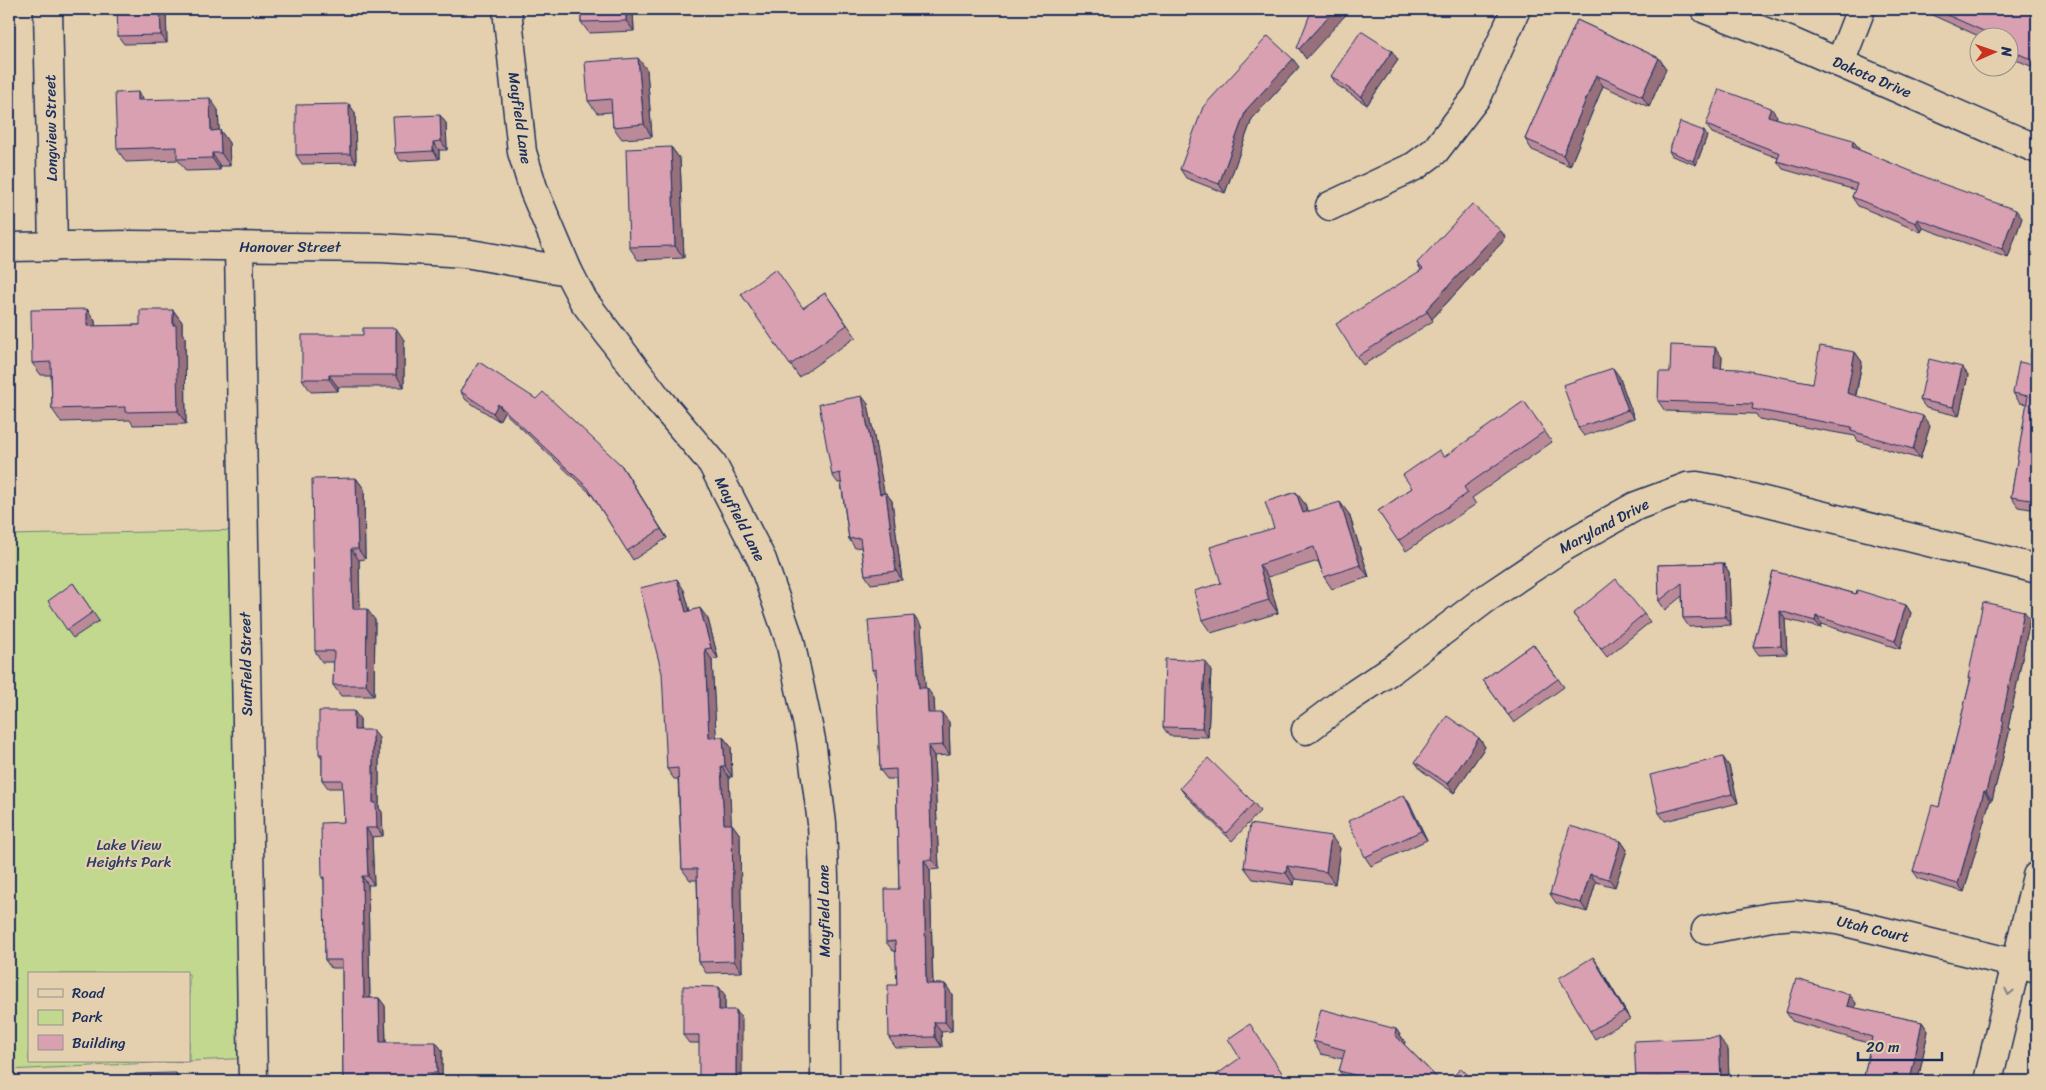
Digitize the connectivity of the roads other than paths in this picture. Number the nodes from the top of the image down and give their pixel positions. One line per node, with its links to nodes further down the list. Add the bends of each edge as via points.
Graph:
1 (48, 9): 11 (street, Longview Street)
2 (507, 9): 12 (street, Mayfield Lane, via 522,152 534,192)
3 (1516, 9): 8 (street, via 1478,95 1435,151 1415,166)
4 (1706, 9): 6 (street, Dakota Drive)
5 (1861, 9): 6 (street)
6 (1840, 63): 7 (street, Dakota Drive)
7 (2037, 148)
8 (1330, 206)
9 (240, 246): 11 (street, Hanover Street); 12 (street, Hanover Street, via 465,253); 18 (street, Sunfield Street)
10 (9, 247): 11 (street, Hanover Street)
11 (53, 247)
12 (568, 272): 19 (street, Mayfield Lane, via 583,300 657,398 712,463 762,560 790,640 811,740 822,823)
13 (2037, 569): 14 (street, Maryland Drive, via 1720,490 1687,487 1636,506 1560,549 1484,600)
14 (1306, 730)
15 (2037, 876): 17 (street)
16 (1706, 930): 17 (street, Utah Court, via 1771,916 1803,916 1837,920)
17 (2026, 966): 20 (street, one-way to 20)
18 (253, 1081)
19 (825, 1081)
20 (1988, 1081)

